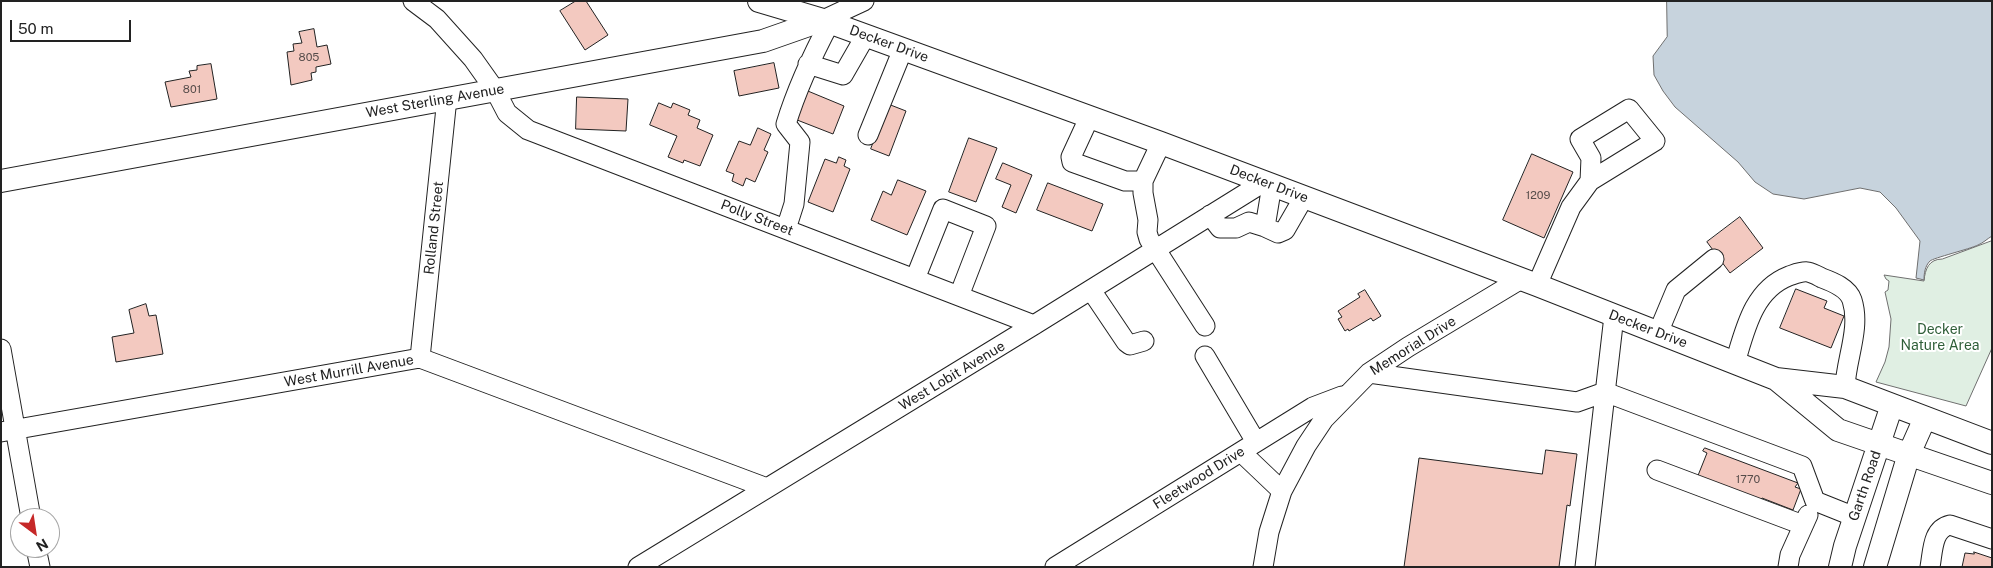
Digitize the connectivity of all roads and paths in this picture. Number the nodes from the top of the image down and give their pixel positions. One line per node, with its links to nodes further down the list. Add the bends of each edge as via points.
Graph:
1 (413, 1): 8 (street, Polly Street, via 437,19)
2 (758, 1): 4 (main road, Decker Drive)
3 (864, 1): 4 (street, West Sterling Avenue)
4 (826, 21): 5 (main road, Decker Drive); 7 (street); 8 (main road, West Sterling Avenue, via 763,41)
5 (866, 36): 6 (main road, Decker Drive); 7 (street, via 844,75)
6 (903, 49): 10 (main road, Decker Drive); 11 (street)
7 (808, 64): 20 (street, via 786,124 800,142 794,204)
8 (496, 90): 9 (main road, West Sterling Avenue); 20 (street, Polly Street, via 508,112 528,130)
9 (447, 98): 13 (main road, West Sterling Avenue); 34 (street, Rolland Street)
10 (1089, 118): 12 (main road, Decker Drive); 14 (street, via 1071,157 1072,162 1125,181)
11 (868, 135)
12 (1161, 143): 14 (street); 16 (main road, Decker Drive)
13 (1, 181)
14 (1143, 181): 21 (street, via 1147,232)
15 (1590, 181): 24 (street)
16 (1268, 184): 17 (main road, Decker Drive); 18 (street, West Lobit Avenue); 19 (street)
17 (1304, 197): 19 (street, via 1285,230 1278,233); 24 (main road, Decker Drive)
18 (1210, 215): 19 (street, via 1220,228 1236,228 1249,222); 21 (street, West Lobit Avenue)
19 (1265, 227)
20 (786, 229): 23 (street, Polly Street)
21 (1157, 249): 25 (street, West Lobit Avenue); 29 (street)
22 (1714, 259): 30 (street, via 1676,290)
23 (915, 279): 26 (street, Polly Street); 26 (street, via 942,209 986,226)
24 (1529, 282): 27 (main road, Decker Drive); 36 (street, Memorial Drive, via 1408,347)
25 (1091, 290): 28 (street, West Lobit Avenue); 31 (street, via 1126,342 1130,345)
26 (958, 296): 28 (street, Polly Street)
27 (1614, 316): 30 (main road, Decker Drive); 40 (street)
28 (1034, 325): 51 (street, West Lobit Avenue)
29 (1205, 326)
30 (1658, 334): 35 (main road, Decker Drive)
31 (1144, 341)
32 (1, 349): 38 (street)
33 (1204, 356): 47 (street)
34 (420, 358): 44 (street, West Murrill Avenue); 51 (street, West Murrill Avenue)
35 (1735, 363): 37 (main road, Decker Drive); 39 (street, via 1746,324 1757,302 1782,278 1806,271 1834,283 1852,298 1854,331 1845,370)
36 (1369, 373): 40 (street, via 1577,402); 41 (street, Memorial Drive)
37 (1776, 380): 39 (main road, Decker Drive); 46 (main road, Decker Drive, via 1838,430)
38 (4, 385): 44 (street)
39 (1845, 387): 42 (main road, Decker Drive)
40 (1605, 392): 53 (street, via 1802,466); 61 (street)
41 (1346, 395): 47 (street, Fleetwood Drive, via 1313,406); 52 (street, Memorial Drive, via 1324,419)
42 (1892, 405): 43 (main road, Decker Drive); 46 (main road, Garth Road)
43 (1925, 418): 45 (main road, Decker Drive); 48 (main road)
44 (8, 430): 54 (street)
45 (1992, 443)
46 (1880, 444): 48 (main road, Decker Drive); 55 (main road, Garth Road)
47 (1249, 447): 52 (street); 59 (street, Fleetwood Drive)
48 (1910, 454): 50 (main road, Decker Drive); 64 (main road)
49 (1657, 470): 56 (street)
50 (1992, 483)
51 (767, 488): 58 (street, West Lobit Avenue)
52 (1282, 491): 60 (street, Memorial Drive, via 1269,532)
53 (1814, 501): 55 (street); 56 (street)
54 (28, 508)
55 (1855, 517): 63 (main road, Garth Road)
56 (1801, 531): 62 (street)
57 (1992, 539): 65 (street, via 1950,525 1944,526 1938,532)
58 (638, 567)
59 (1055, 567)
60 (1264, 567)
61 (1585, 567)
62 (1788, 567)
63 (1840, 567)
64 (1875, 567)
65 (1930, 567)

